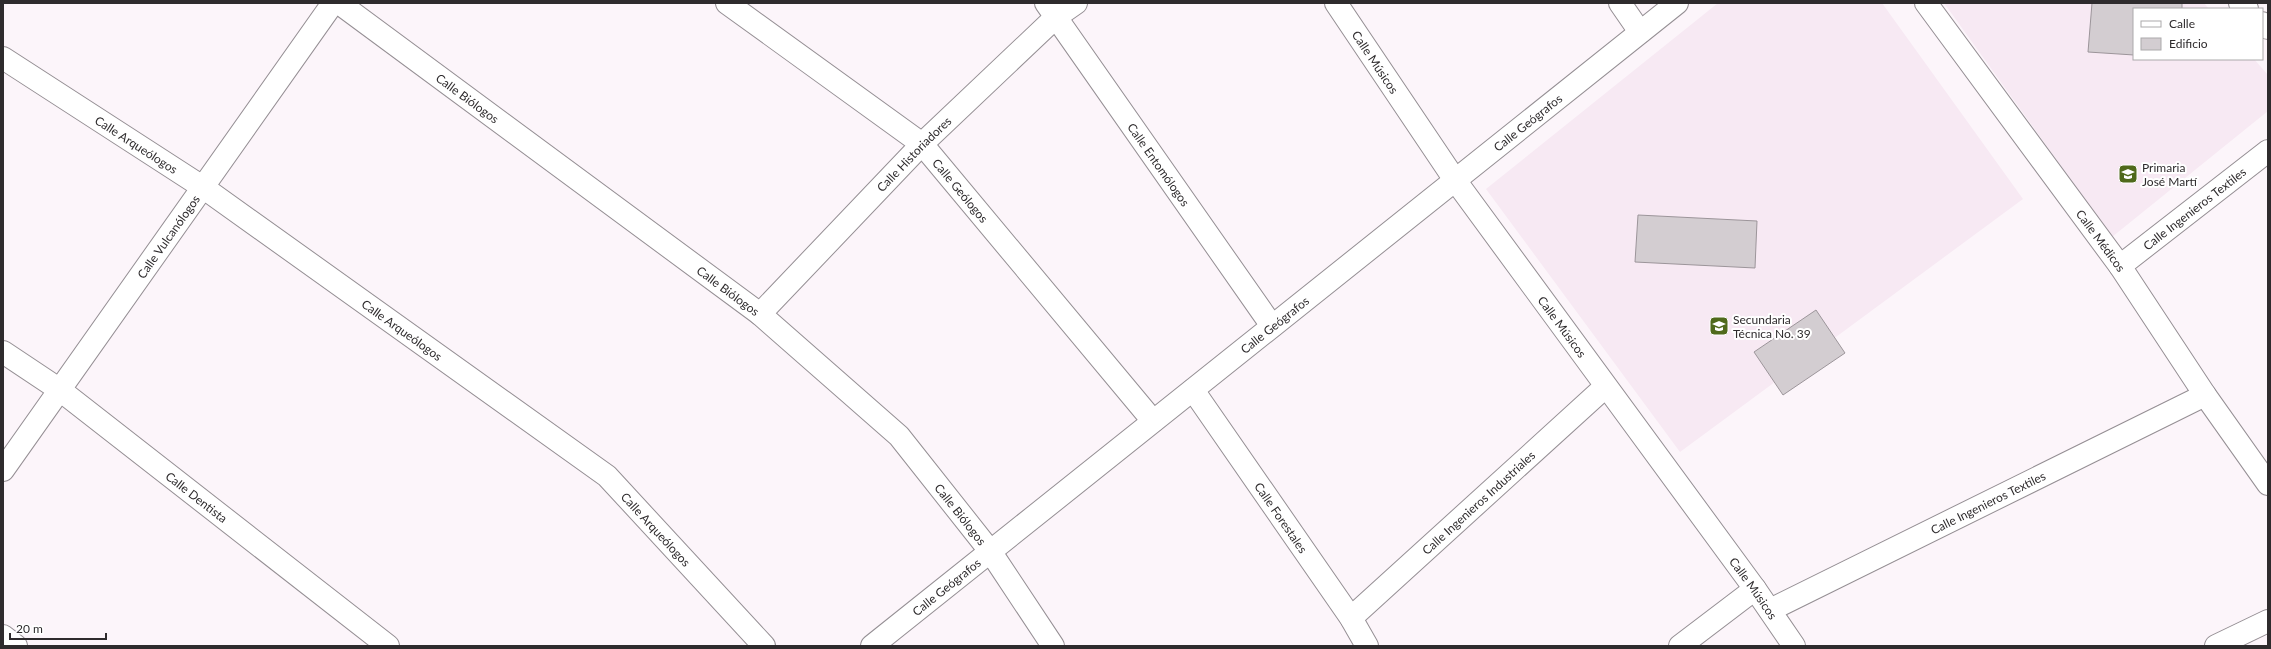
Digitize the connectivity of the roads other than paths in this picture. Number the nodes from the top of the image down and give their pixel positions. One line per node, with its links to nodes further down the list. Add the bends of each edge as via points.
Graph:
1 (333, 3): 15 (street, Calle Vulcanólogos)
2 (338, 3): 17 (street, Calle Biólogos)
3 (727, 3): 12 (street, Calle Geólogos)
4 (1076, 3): 9 (street, Calle Historiadores)
5 (1336, 3): 14 (street, Calle Músicos)
6 (1620, 3): 10 (street)
7 (1677, 3): 10 (street, Calle Geógrafos)
8 (1926, 3): 16 (street, Calle Médicos)
9 (1051, 10): 12 (street, Calle Historiadores); 18 (street, Calle Entomólogos)
10 (1640, 32): 14 (street, Calle Geógrafos)
11 (3, 58): 15 (street, Calle Arqueólogos)
12 (922, 144): 17 (street, Calle Historiadores); 24 (street, Calle Geólogos)
13 (2268, 151): 16 (street, Calle Ingenieros Textiles)
14 (1455, 180): 18 (street, Calle Geógrafos); 20 (street, Calle Músicos)
15 (204, 188): 21 (street, Calle Vulcanólogos); 35 (street, Calle Arqueólogos, via 606,476)
16 (2120, 266): 23 (street, Calle Médicos)
17 (760, 314): 27 (street, Calle Biólogos, via 899,436)
18 (1272, 326): 22 (street, Calle Geógrafos)
19 (3, 352): 21 (street, Calle Dentista)
20 (1605, 387): 28 (street, Calle Músicos); 30 (street, Calle Ingenieros Industriales)
21 (60, 390): 25 (street, Calle Vulcanólogos); 34 (street, Calle Dentista)
22 (1193, 390): 24 (street, Calle Geógrafos); 30 (street, Calle Forestales)
23 (2205, 395): 26 (street, Calle Médicos); 29 (street, Calle Ingenieros Textiles)
24 (1153, 421): 27 (street, Calle Geógrafos)
25 (3, 470)
26 (2265, 475)
27 (990, 551): 36 (street, Calle Geógrafos); 37 (street, Calle Biólogos)
28 (1755, 589): 29 (street, Calle Músicos); 39 (street)
29 (1770, 610): 40 (street, Calle Músicos)
30 (1351, 618): 38 (street, Calle Forestales)
31 (2268, 621): 41 (street)
32 (3, 636): 33 (street)
33 (16, 646)
34 (388, 646)
35 (764, 646)
36 (872, 646)
37 (1053, 646)
38 (1367, 646)
39 (1680, 646)
40 (1794, 646)
41 (2216, 646)

